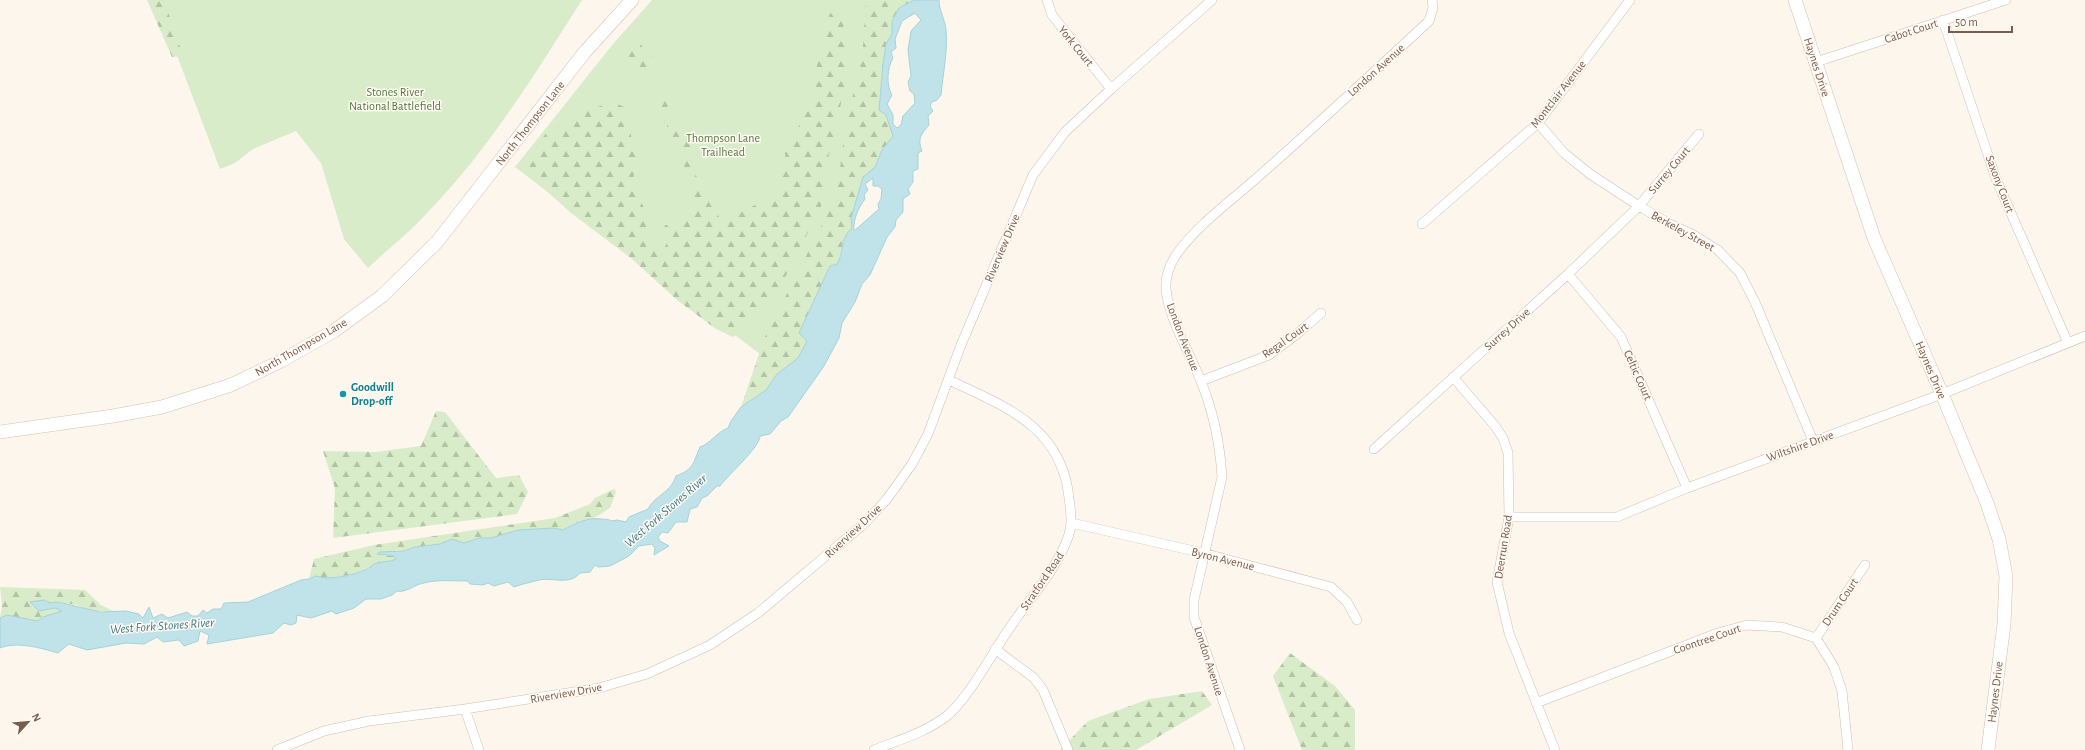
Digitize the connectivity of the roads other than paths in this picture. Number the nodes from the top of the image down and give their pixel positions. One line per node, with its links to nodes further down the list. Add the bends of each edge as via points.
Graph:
1 (632, 0): 23 (main road, North Thompson Lane, via 584,53 437,242 382,296 334,331 231,385 162,407)
2 (1047, 0): 10 (street, York Court, via 1052,15)
3 (1212, 0): 10 (street, Riverview Drive)
4 (1432, 0): 21 (street, London Avenue, via 1434,8 1429,21 1196,231 1176,256 1166,274 1166,291 1172,314)
5 (1630, 0): 11 (street, Montclair Avenue)
6 (1795, 0): 9 (main road, Haynes Drive)
7 (2006, 0): 8 (street, Cabot Court)
8 (1943, 20): 9 (street, Cabot Court); 18 (street, Saxony Court, via 1996,178)
9 (1816, 62): 22 (main road, Haynes Drive, via 1874,238)
10 (1111, 89): 20 (street, Riverview Drive, via 1065,132 1033,175 961,345)
11 (1538, 123): 13 (street, Berkeley Street, via 1564,153 1590,174); 14 (street, Montclair Avenue)
12 (1699, 134): 13 (street, Surrey Court)
13 (1639, 206): 15 (street, Surrey Drive); 24 (street, Berkeley Street, via 1718,250 1740,273 1755,302)
14 (1422, 224)
15 (1568, 274): 19 (street, Surrey Drive); 26 (street, Celtic Court, via 1621,337)
16 (1321, 313): 21 (street, Regal Court, via 1269,355)
17 (2085, 336): 18 (street, Wiltshire Drive)
18 (2068, 343): 22 (street, Wiltshire Drive)
19 (1453, 377): 25 (street, Surrey Drive); 27 (street, Deerrun Road, via 1496,426 1503,438 1508,453)
20 (949, 380): 28 (street, Stratford Road, via 1002,405 1042,433 1068,483); 35 (street, Riverview Drive, via 928,434 912,464 887,499 866,522 758,613 710,645 647,674 599,688)
21 (1201, 381): 29 (street, London Avenue, via 1215,428 1222,477)
22 (1942, 394): 24 (street, Wiltshire Drive); 43 (main road, Haynes Drive, via 1987,504 1999,539 2006,576 2004,624)
23 (0, 432)
24 (1813, 441): 26 (street, Wiltshire Drive)
25 (1374, 449)
26 (1687, 488): 27 (street, Wiltshire Drive, via 1617,517)
27 (1509, 517): 34 (street, Deerrun Road, via 1497,582 1509,633)
28 (1072, 523): 29 (street, Byron Avenue); 33 (street, Stratford Road, via 1060,558)
29 (1203, 553): 31 (street, Byron Avenue, via 1331,587 1348,602); 40 (street, London Avenue, via 1194,600 1194,617)
30 (1865, 565): 32 (street, Drum Court)
31 (1357, 620)
32 (1816, 638): 34 (street, Coontree Court, via 1782,627 1747,625 1718,633); 42 (street, via 1834,668 1842,691)
33 (995, 649): 38 (street, Stratford Road, via 965,696 948,715 926,730); 39 (street, via 1034,678 1043,690)
34 (1536, 703): 41 (street, Deerrun Road)
35 (465, 709): 36 (street, Riverview Drive, via 369,721 324,731); 37 (street)
36 (278, 750)
37 (479, 750)
38 (874, 750)
39 (1068, 750)
40 (1240, 750)
41 (1556, 750)
42 (1848, 750)
43 (1988, 750)

